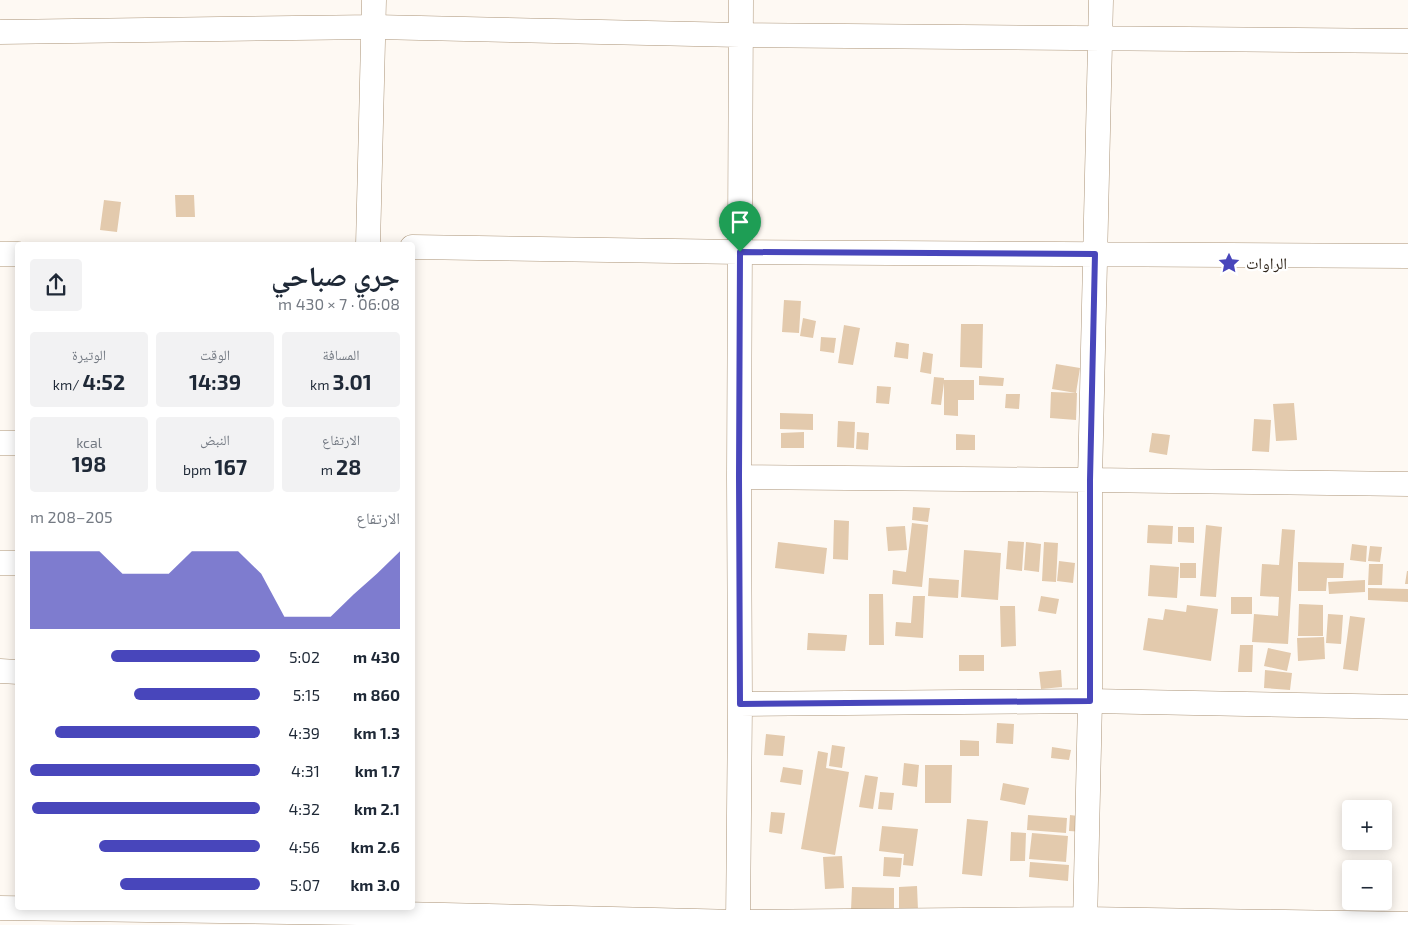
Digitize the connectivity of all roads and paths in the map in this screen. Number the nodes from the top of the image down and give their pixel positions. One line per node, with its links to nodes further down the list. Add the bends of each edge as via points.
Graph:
1 (374, 0): 4 (street)
2 (740, 0): 6 (street)
3 (1101, 0): 7 (street)
4 (375, 27): 5 (street); 6 (street); 9 (street)
5 (0, 32)
6 (740, 34): 7 (street); 11 (street)
7 (1100, 37): 8 (street); 14 (street)
8 (1408, 40)
9 (368, 242)
10 (415, 247): 11 (street)
11 (740, 252): 14 (street); 18 (street)
12 (0, 254): 13 (street)
13 (15, 254)
14 (1095, 254): 15 (street); 19 (street)
15 (1408, 256)
16 (0, 443): 17 (street)
17 (15, 443)
18 (739, 477): 19 (street); 26 (street)
19 (1090, 480): 20 (street); 25 (street)
20 (1408, 484)
21 (0, 563): 22 (street)
22 (15, 563)
23 (0, 671): 24 (street)
24 (15, 672)
25 (1090, 701): 26 (street); 27 (street); 32 (street)
26 (740, 704): 33 (street)
27 (1408, 707)
28 (0, 908): 29 (street)
29 (15, 908)
30 (102, 910): 31 (street)
31 (356, 915): 33 (street)
32 (1086, 922): 33 (street); 34 (street)
33 (738, 924)
34 (1408, 924)

